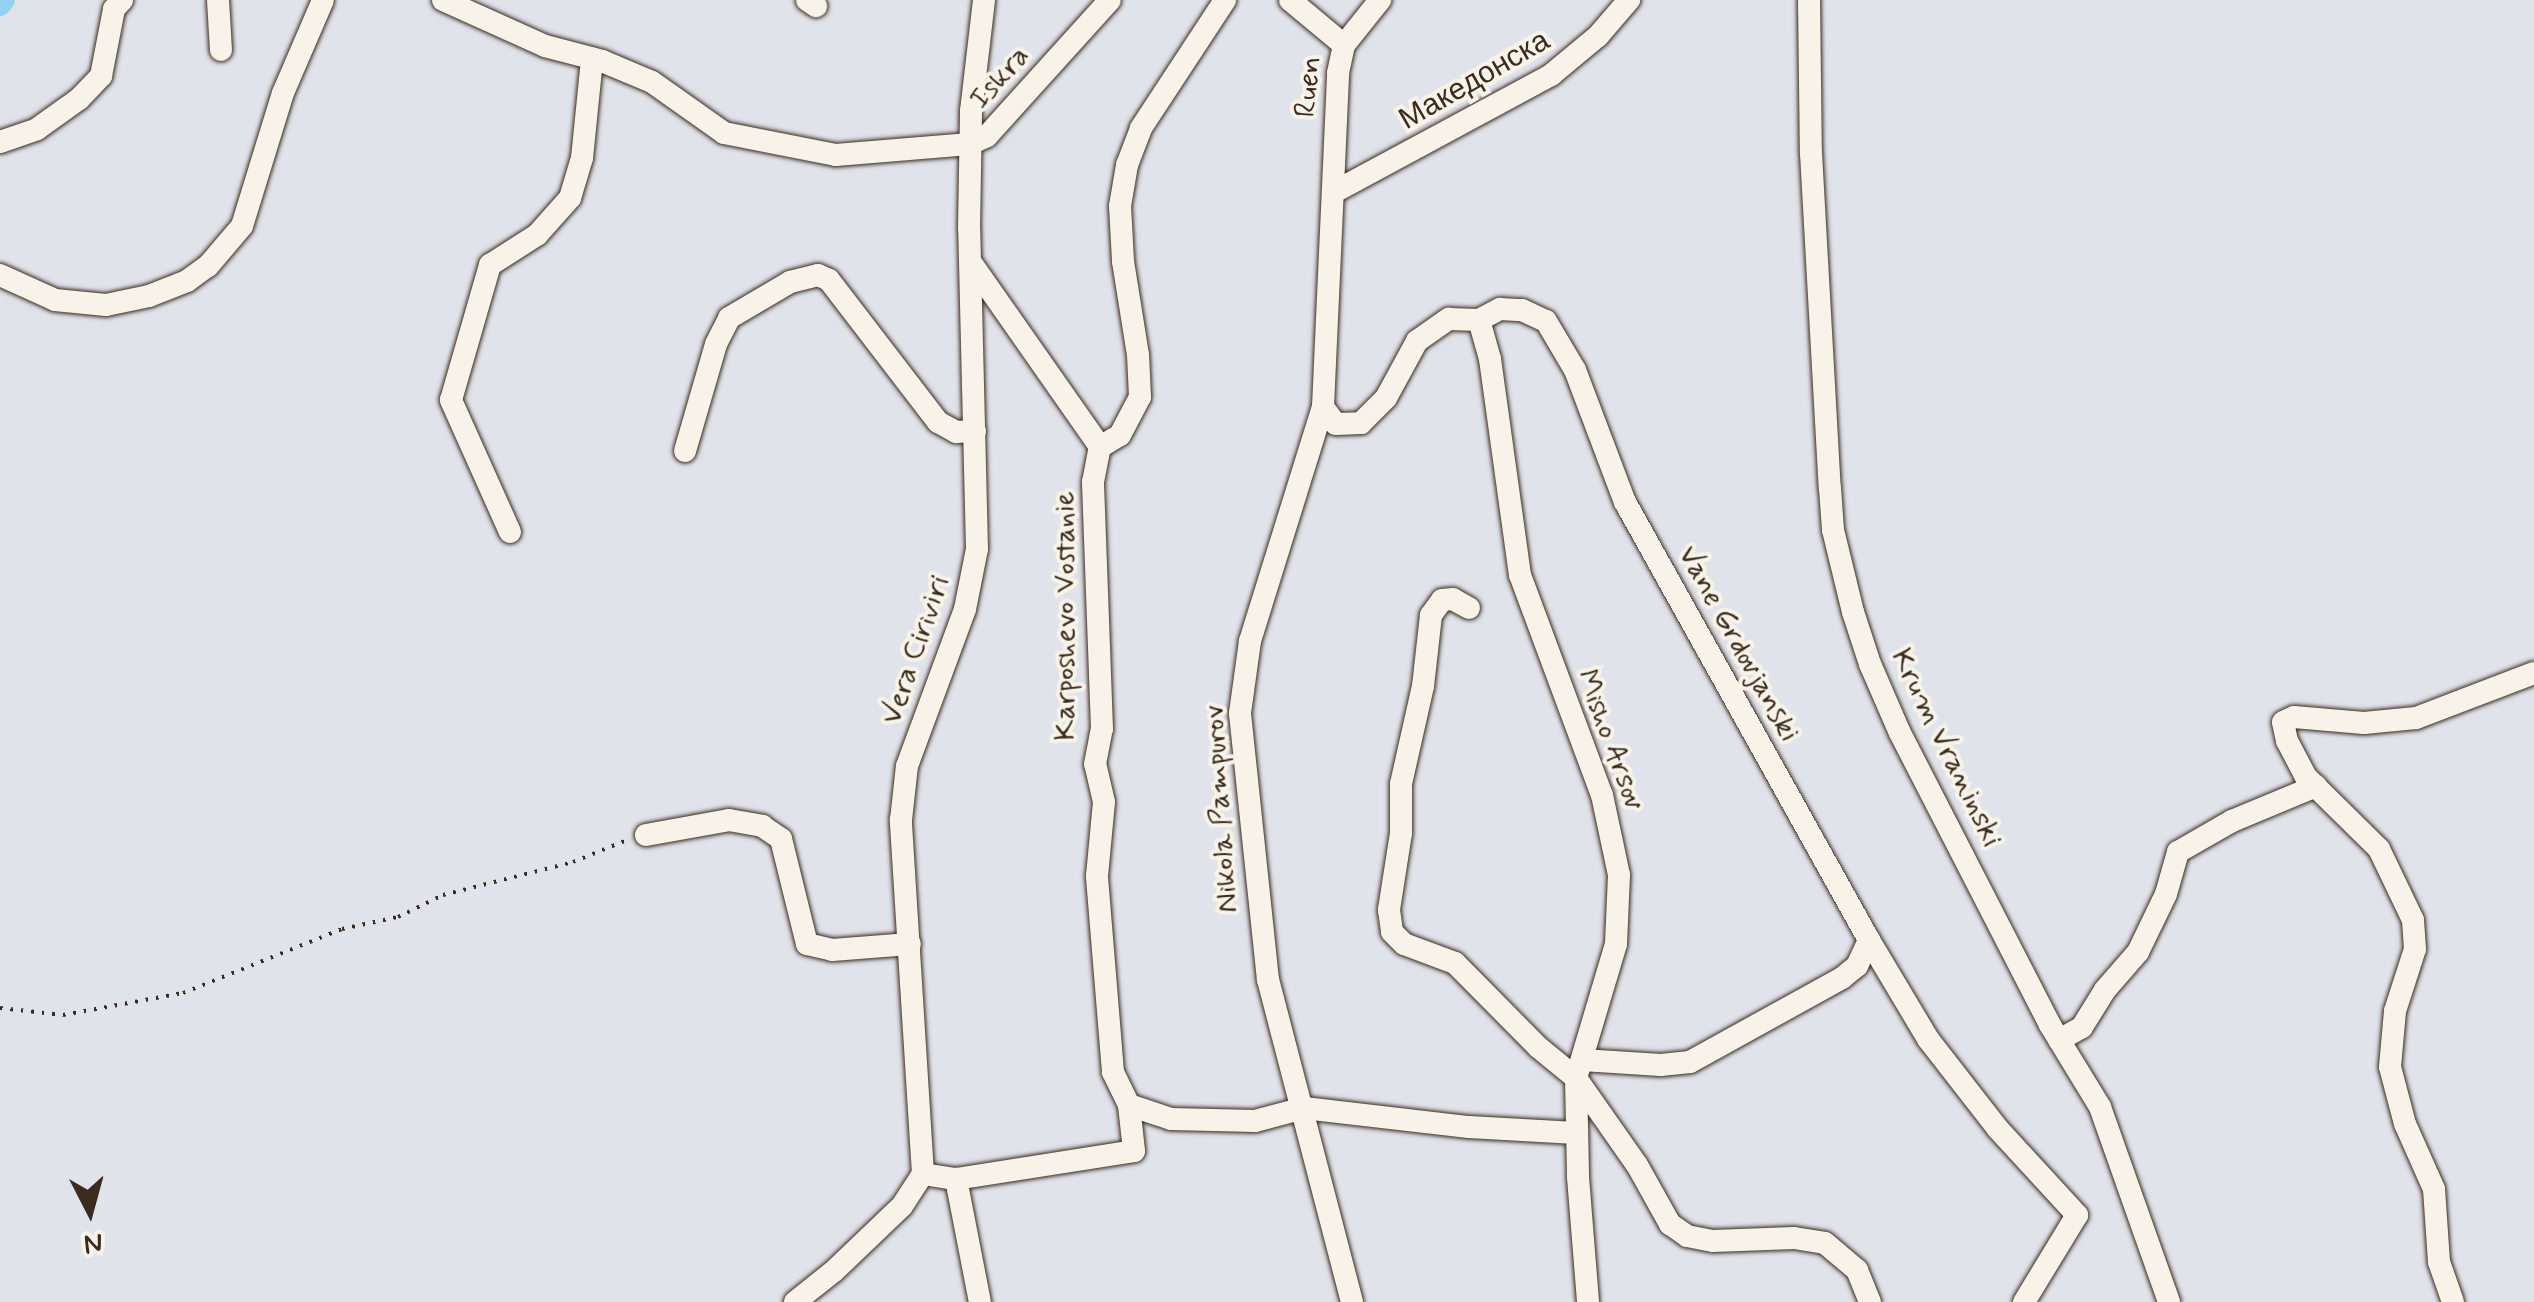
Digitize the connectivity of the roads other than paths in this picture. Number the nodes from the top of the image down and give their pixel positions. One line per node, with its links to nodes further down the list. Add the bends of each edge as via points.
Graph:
1 (122, 0): 16 (street, via 114,9 101,76 37,128)
2 (218, 0): 14 (street)
3 (345, 0): 12 (street)
4 (442, 0): 15 (street, via 545,46)
5 (984, 0): 17 (street, Vera Ciriviri)
6 (1110, 0): 17 (street, Iskra, via 1010,114)
7 (1225, 0): 24 (street, via 1142,128 1126,165 1122,261 1140,398 1120,435)
8 (1290, 0): 13 (street)
9 (1380, 0): 13 (street, Ruen)
10 (1629, 0): 18 (street, Македонска, via 1551,75)
11 (1809, 0): 33 (street, Krum Vraninski, via 1811,154 1830,488 1841,565 1870,664 1900,734)
12 (318, 8): 20 (street, via 282,92 242,226 208,266 148,296 106,305 55,300)
13 (1344, 44): 18 (street, Ruen)
14 (222, 50)
15 (592, 59): 17 (street, via 652,82 724,133 757,143 836,155); 26 (street, via 582,158 570,198 537,235 490,266 451,400)
16 (0, 142)
17 (970, 144): 19 (street, Vera Ciriviri)
18 (1334, 192): 22 (street, Nikola Pampurov)
19 (971, 261): 23 (street, Vera Ciriviri); 24 (street)
20 (0, 276)
21 (1479, 320): 22 (street, Vane Grdovjanski, via 1449,319 1432,328 1404,360 1386,398 1361,423 1336,424); 31 (street, Vane Grdovjanski, via 1500,309 1522,310 1546,321 1561,342 1602,431 1625,502); 34 (street, Misho Arsov, via 1520,575 1602,795 1619,875 1616,944)
22 (1323, 407): 36 (street, Nikola Pampurov, via 1250,642 1240,713 1268,980)
23 (975, 432): 25 (street, via 938,422 829,280 818,275 790,282 729,318); 32 (street, Vera Ciriviri, via 973,582 902,789)
24 (1100, 447): 35 (street, Karposhevo Vostanie, via 1092,526 1102,702 1095,764 1104,802 1096,876 1113,1072)
25 (685, 451)
26 (510, 532)
27 (1469, 608): 34 (street, via 1442,600 1431,615 1423,686 1409,732 1389,922 1404,944 1456,963 1538,1047)
28 (2534, 674): 29 (street, via 2416,718 2283,722 2287,741)
29 (2316, 786): 33 (street, via 2178,852 2138,952 2082,1028); 47 (street, via 2379,849 2412,920 2415,949 2396,1011 2390,1066 2405,1124 2434,1189 2439,1262)
30 (646, 836): 32 (street, via 729,820 762,826 781,839 807,944 832,950)
31 (1869, 940): 34 (street, via 1842,978 1690,1062); 45 (street, Vane Grdovjanski, via 1928,1039 2077,1215)
32 (910, 944): 38 (street, Vera Ciriviri)
33 (2059, 1040): 46 (street, Krum Vraninski, via 2112,1132)
34 (1579, 1069): 37 (street, Misho Arsov); 44 (street, via 1670,1224 1713,1241 1825,1243 1857,1270)
35 (1129, 1105): 36 (street, via 1171,1120 1211,1122 1255,1121); 39 (street, Karposhevo Vostanie, via 1134,1151)
36 (1304, 1108): 37 (street); 42 (street, Nikola Pampurov)
37 (1576, 1133): 43 (street, Misho Arsov)
38 (923, 1174): 39 (street); 40 (street, via 902,1206)
39 (956, 1179): 41 (street)
40 (795, 1302)
41 (980, 1302)
42 (1352, 1302)
43 (1588, 1302)
44 (1870, 1302)
45 (2024, 1302)
46 (2169, 1302)
47 (2453, 1302)

